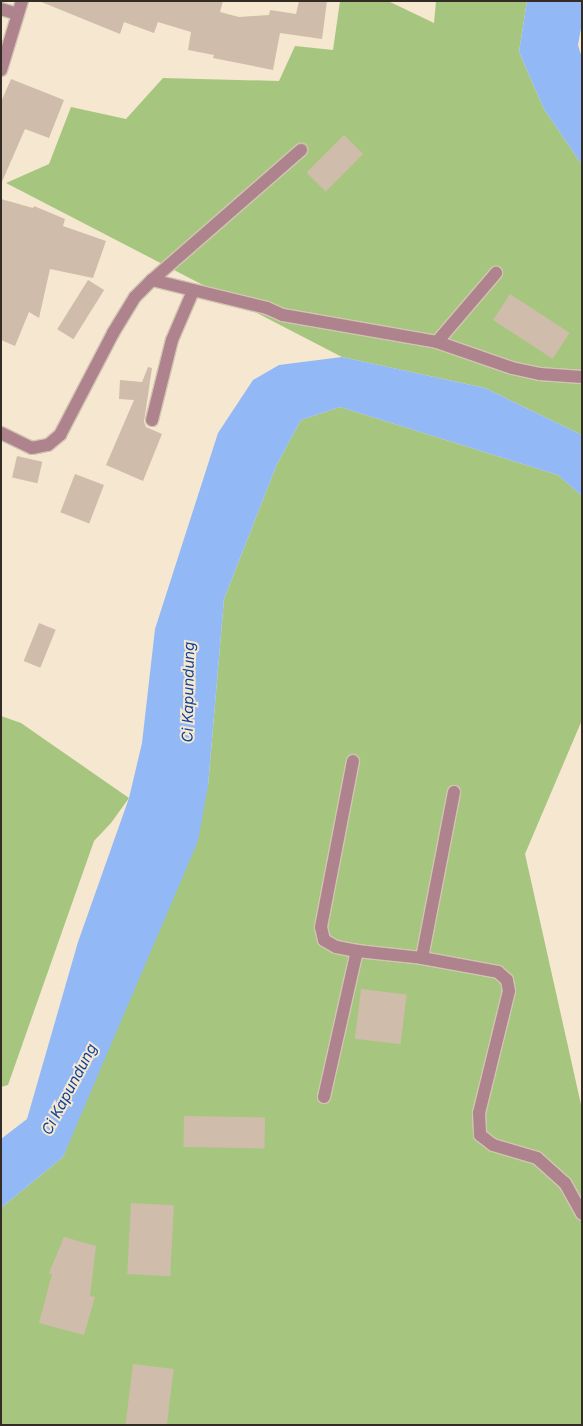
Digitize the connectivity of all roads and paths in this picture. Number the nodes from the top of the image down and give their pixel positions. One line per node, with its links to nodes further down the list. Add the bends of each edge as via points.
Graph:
1 (22, 1): 3 (street)
2 (1, 9): 3 (street)
3 (18, 14): 4 (street)
4 (1, 70)
5 (301, 150): 7 (street)
6 (496, 273): 9 (street)
7 (152, 280): 8 (street); 12 (street, via 135,297 113,333 60,435 48,445 32,448)
8 (193, 291): 9 (street, via 267,308 283,315); 11 (street, via 172,340)
9 (437, 342): 10 (street, via 512,368)
10 (582, 377)
11 (152, 420)
12 (1, 433)
13 (352, 761): 15 (street, via 321,927 324,940 336,947)
14 (454, 792): 16 (street)
15 (356, 951): 16 (street); 17 (street)
16 (422, 958): 18 (street, via 498,972 507,980 509,991 479,1113 480,1134 493,1145 537,1158 565,1183)
17 (324, 1097)
18 (582, 1214)

